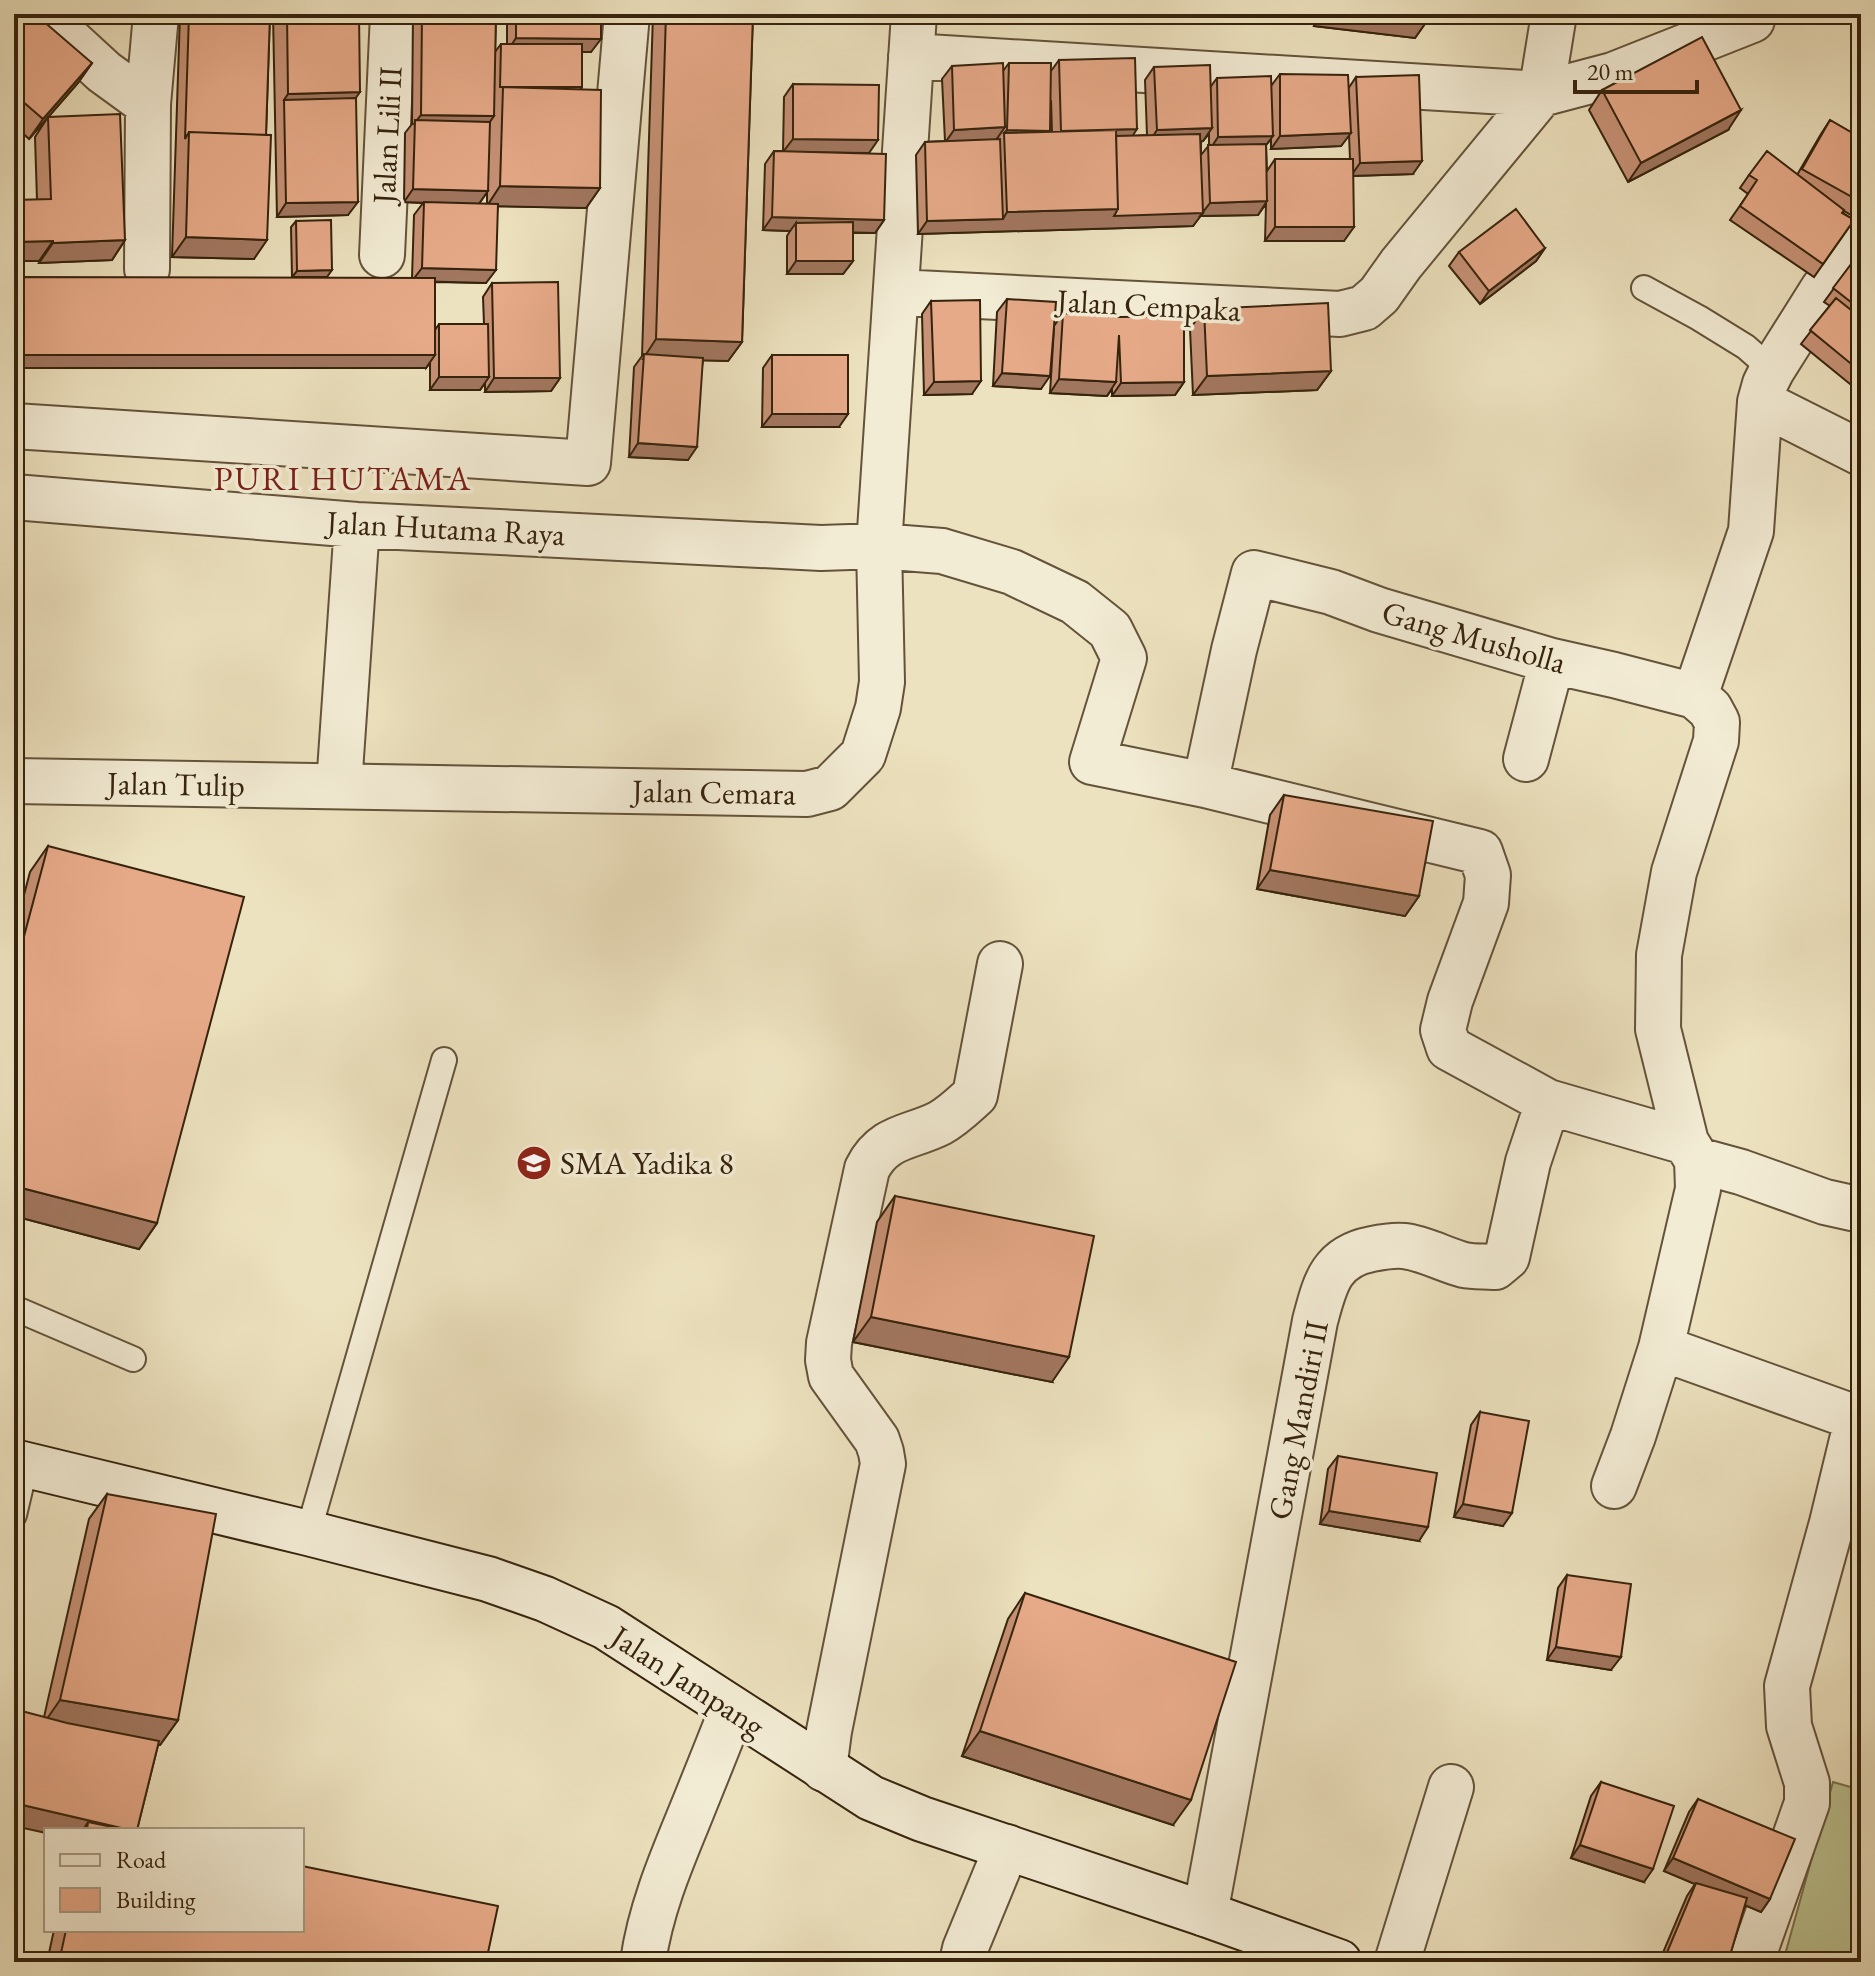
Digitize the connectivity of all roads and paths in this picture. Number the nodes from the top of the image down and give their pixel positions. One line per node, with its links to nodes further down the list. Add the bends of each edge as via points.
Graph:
1 (41, 14): 9 (street)
2 (156, 14): 9 (street)
3 (393, 14): 11 (street, Jalan Lili II)
4 (627, 14): 16 (street, via 588,463)
5 (1554, 14): 8 (street)
6 (1752, 20): 8 (street, via 1613,75)
7 (912, 35): 8 (street); 14 (street, Jalan Cemara)
8 (1541, 94): 14 (street, Jalan Cempaka, via 1364,308 1340,314)
9 (148, 104): 12 (street)
10 (1859, 249): 15 (street, via 1823,289)
11 (382, 255)
12 (147, 269)
13 (1644, 288): 15 (lane, via 1746,347)
14 (896, 292): 20 (street, Jalan Cemara)
15 (1766, 386): 17 (street); 22 (street, via 1751,531)
16 (14, 426)
17 (1861, 453)
18 (14, 497): 19 (street, Jalan Hutama Raya)
19 (357, 525): 20 (street, Jalan Hutama Raya, via 821,548); 26 (street)
20 (879, 546): 25 (street, Jalan Hutama Raya, via 942,551 1012,572 1075,602 1110,630 1124,658 1092,762); 26 (street, Jalan Cemara, via 878,708 863,755 830,788 807,794)
21 (1552, 661): 22 (street, Gang Musholla); 23 (street); 25 (street, Gang Musholla, via 1254,573)
22 (1695, 696): 30 (street, via 1717,722 1716,741 1674,872 1659,955 1658,1029)
23 (1526, 759)
24 (14, 781): 26 (street, Jalan Tulip)
25 (1205, 785): 29 (street, via 1480,852 1488,875 1486,903 1443,1030 1449,1048)
26 (339, 786)
27 (1000, 964): 41 (street, via 975,1095 941,1123 892,1141 871,1162 829,1343 831,1376 877,1440 883,1464)
28 (444, 1060): 39 (lane)
29 (1548, 1102): 30 (street); 44 (street, Gang Mandiri II, via 1507,1257 1495,1267 1467,1265 1404,1246 1376,1248 1352,1254 1337,1265 1328,1283 1315,1321)
30 (1691, 1151): 31 (street, via 1825,1202); 33 (street, via 1698,1189)
31 (1861, 1210)
32 (14, 1308): 34 (lane)
33 (1661, 1348): 36 (street); 38 (street, via 1854,1420)
34 (133, 1359)
35 (20, 1463): 37 (lane); 39 (street, Jalan Jampang)
36 (1614, 1486)
37 (14, 1515)
38 (1846, 1528): 49 (street, via 1787,1686 1789,1726 1807,1783 1807,1803)
39 (308, 1533): 40 (street, Jalan Jampang, via 545,1599 606,1627)
40 (732, 1710): 41 (street, Jalan Jampang); 45 (street, via 669,1865)
41 (824, 1769): 43 (street, Jalan Jampang, via 871,1798)
42 (1451, 1787): 48 (street)
43 (1007, 1847): 44 (street, Jalan Jampang); 46 (street)
44 (1205, 1914): 47 (street, Jalan Jampang)
45 (643, 1962)
46 (962, 1962)
47 (1339, 1962)
48 (1397, 1962)
49 (1751, 1962)

